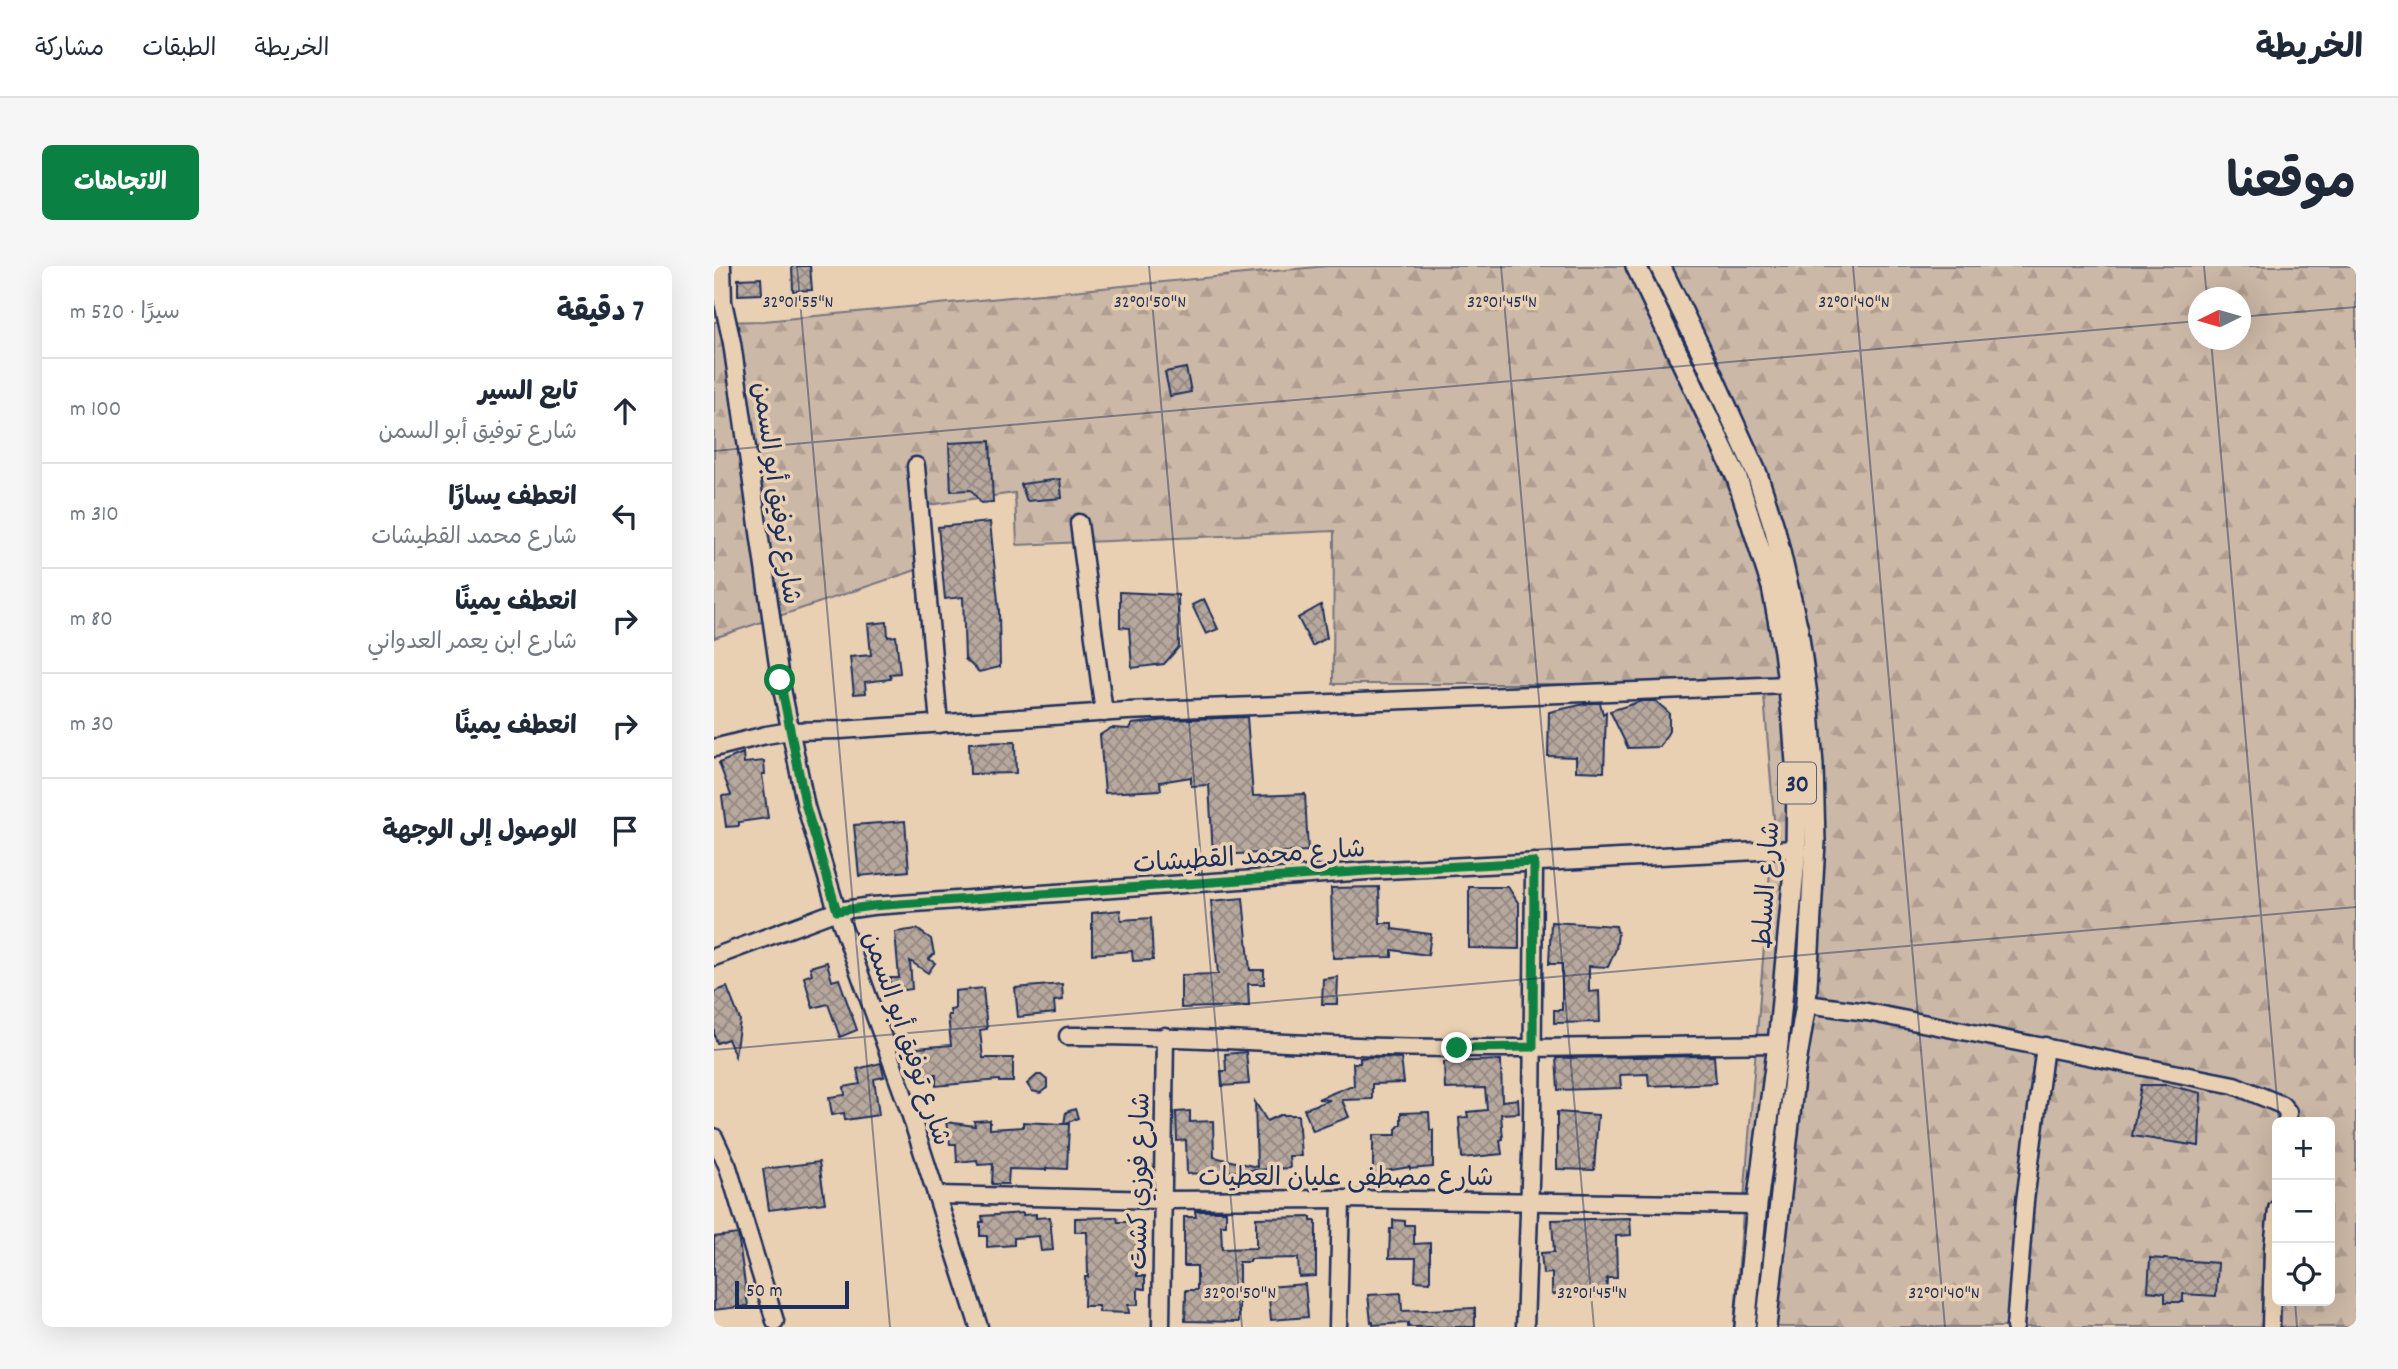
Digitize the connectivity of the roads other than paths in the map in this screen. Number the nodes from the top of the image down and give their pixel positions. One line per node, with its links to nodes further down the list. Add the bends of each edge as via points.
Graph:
1 (722, 266): 4 (street, شارع توفيق أبو السمن)
2 (1636, 266): 7 (main road, شارع السلط / 30, via 1737,478 1772,587)
3 (1660, 266): 16 (main road, شارع السلط / 30, via 1757,474 1798,630 1812,741 1815,830)
4 (718, 302): 10 (street, شارع توفيق أبو السمن, via 732,344)
5 (916, 466): 9 (street)
6 (1079, 523): 8 (street)
7 (1789, 685): 8 (street); 12 (main road, شارع السلط / 30, via 1797,776)
8 (1104, 713): 9 (street)
9 (939, 724): 10 (street)
10 (790, 731): 11 (street); 14 (street, شارع توفيق أبو السمن, via 806,807)
11 (714, 748)
12 (1796, 849): 13 (street, شارع محمد القطيشات); 19 (main road, شارع السلط / 30)
13 (1534, 862): 14 (street, شارع محمد القطيشات); 21 (street)
14 (837, 911): 15 (street, شارع محمد القطيشات); 24 (street, شارع توفيق أبو السمن)
15 (714, 957)
16 (1806, 1004): 20 (street); 36 (main road, شارع السلط / 30)
17 (1068, 1036): 18 (street)
18 (1165, 1036): 21 (street, via 1386,1047); 26 (street, شارع فوزي كشت)
19 (1778, 1044): 21 (street); 28 (main road, شارع السلط / 30)
20 (2045, 1046): 22 (street, via 2234,1085 2282,1105); 37 (street)
21 (1533, 1047): 27 (street)
22 (2288, 1117)
23 (714, 1137): 30 (street, via 728,1167)
24 (936, 1195): 26 (street, شارع مصطفى عليان العطيات); 31 (street, شارع توفيق أبو السمن)
25 (1341, 1199): 26 (street, شارع مصطفى عليان العطيات); 27 (street, شارع مصطفى عليان العطيات); 33 (street)
26 (1162, 1200): 32 (street, شارع فوزي كشت)
27 (1530, 1202): 28 (street, شارع مصطفى عليان العطيات); 34 (street)
28 (1757, 1205): 35 (main road, شارع السلط / 30)
29 (2274, 1243): 38 (street)
30 (775, 1321)
31 (979, 1327)
32 (1161, 1327)
33 (1338, 1327)
34 (1525, 1327)
35 (1745, 1327)
36 (1766, 1327)
37 (2015, 1327)
38 (2271, 1327)

